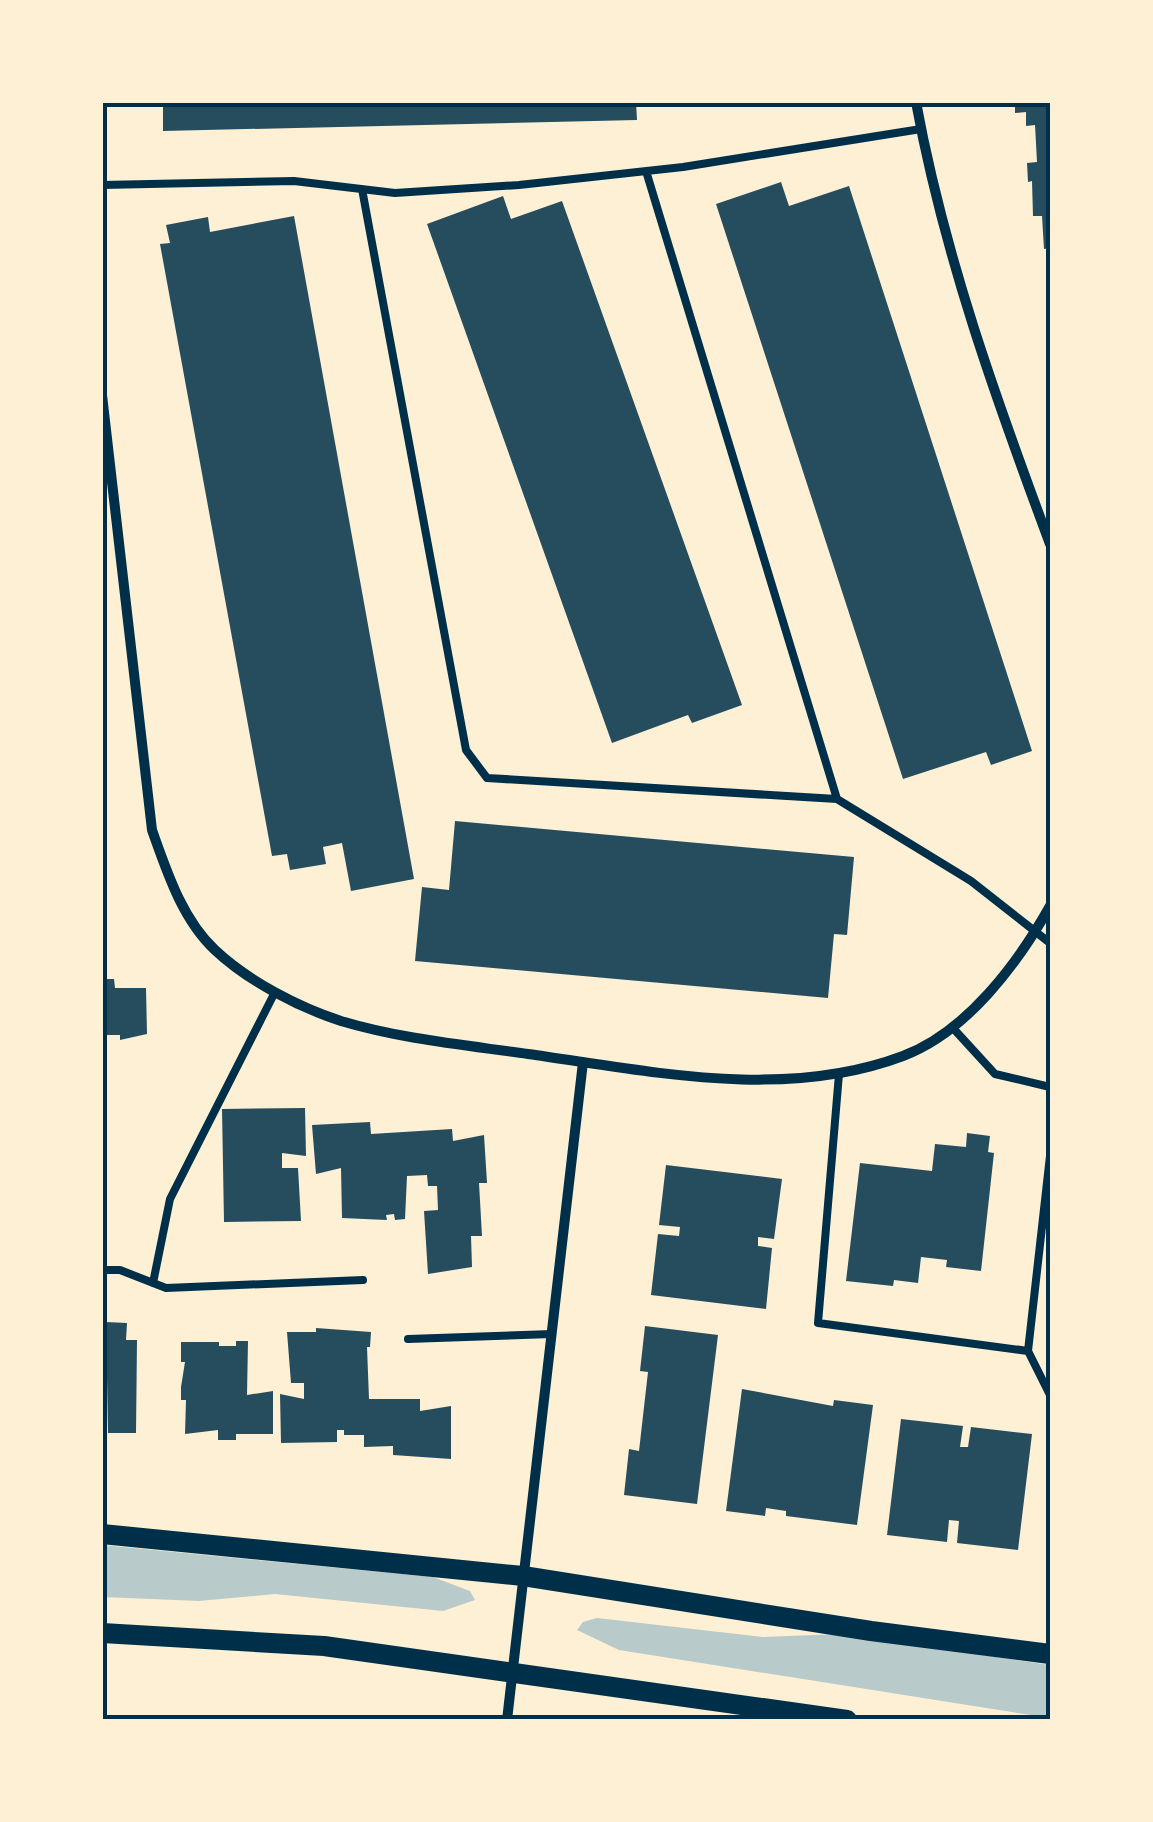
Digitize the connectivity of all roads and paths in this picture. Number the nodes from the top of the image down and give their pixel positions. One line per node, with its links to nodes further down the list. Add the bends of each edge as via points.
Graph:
1 (916, 102): 2 (street)
2 (921, 129): 3 (lane); 7 (street, via 971,323)
3 (646, 171): 5 (lane, via 466,188); 8 (lane)
4 (102, 185): 5 (lane, via 294,181)
5 (362, 188): 8 (lane, via 466,750 486,778)
6 (102, 395): 12 (street, via 152,830 176,894 214,950)
7 (1050, 544)
8 (837, 799): 10 (lane, via 971,882)
9 (1050, 906): 10 (street)
10 (1036, 932): 11 (lane); 13 (street)
11 (1050, 943)
12 (275, 992): 14 (street, via 338,1020 396,1035); 20 (lane, via 170,1199)
13 (952, 1027): 15 (street, via 906,1055); 16 (lane, via 995,1074)
14 (584, 1062): 15 (street, via 734,1080); 21 (street)
15 (839, 1074): 23 (lane, via 818,1323)
16 (1050, 1086)
17 (1050, 1156): 23 (lane)
18 (102, 1270): 20 (lane)
19 (363, 1280): 20 (lane, via 166,1288)
20 (154, 1283)
21 (552, 1334): 22 (lane); 26 (street)
22 (408, 1339)
23 (1028, 1351): 24 (lane)
24 (1050, 1395)
25 (102, 1534): 26 (main road)
26 (523, 1576): 28 (main road); 29 (street)
27 (102, 1633): 29 (main road, via 324,1646)
28 (1050, 1654)
29 (512, 1669): 30 (street); 31 (main road)
30 (507, 1720)
31 (847, 1720)

